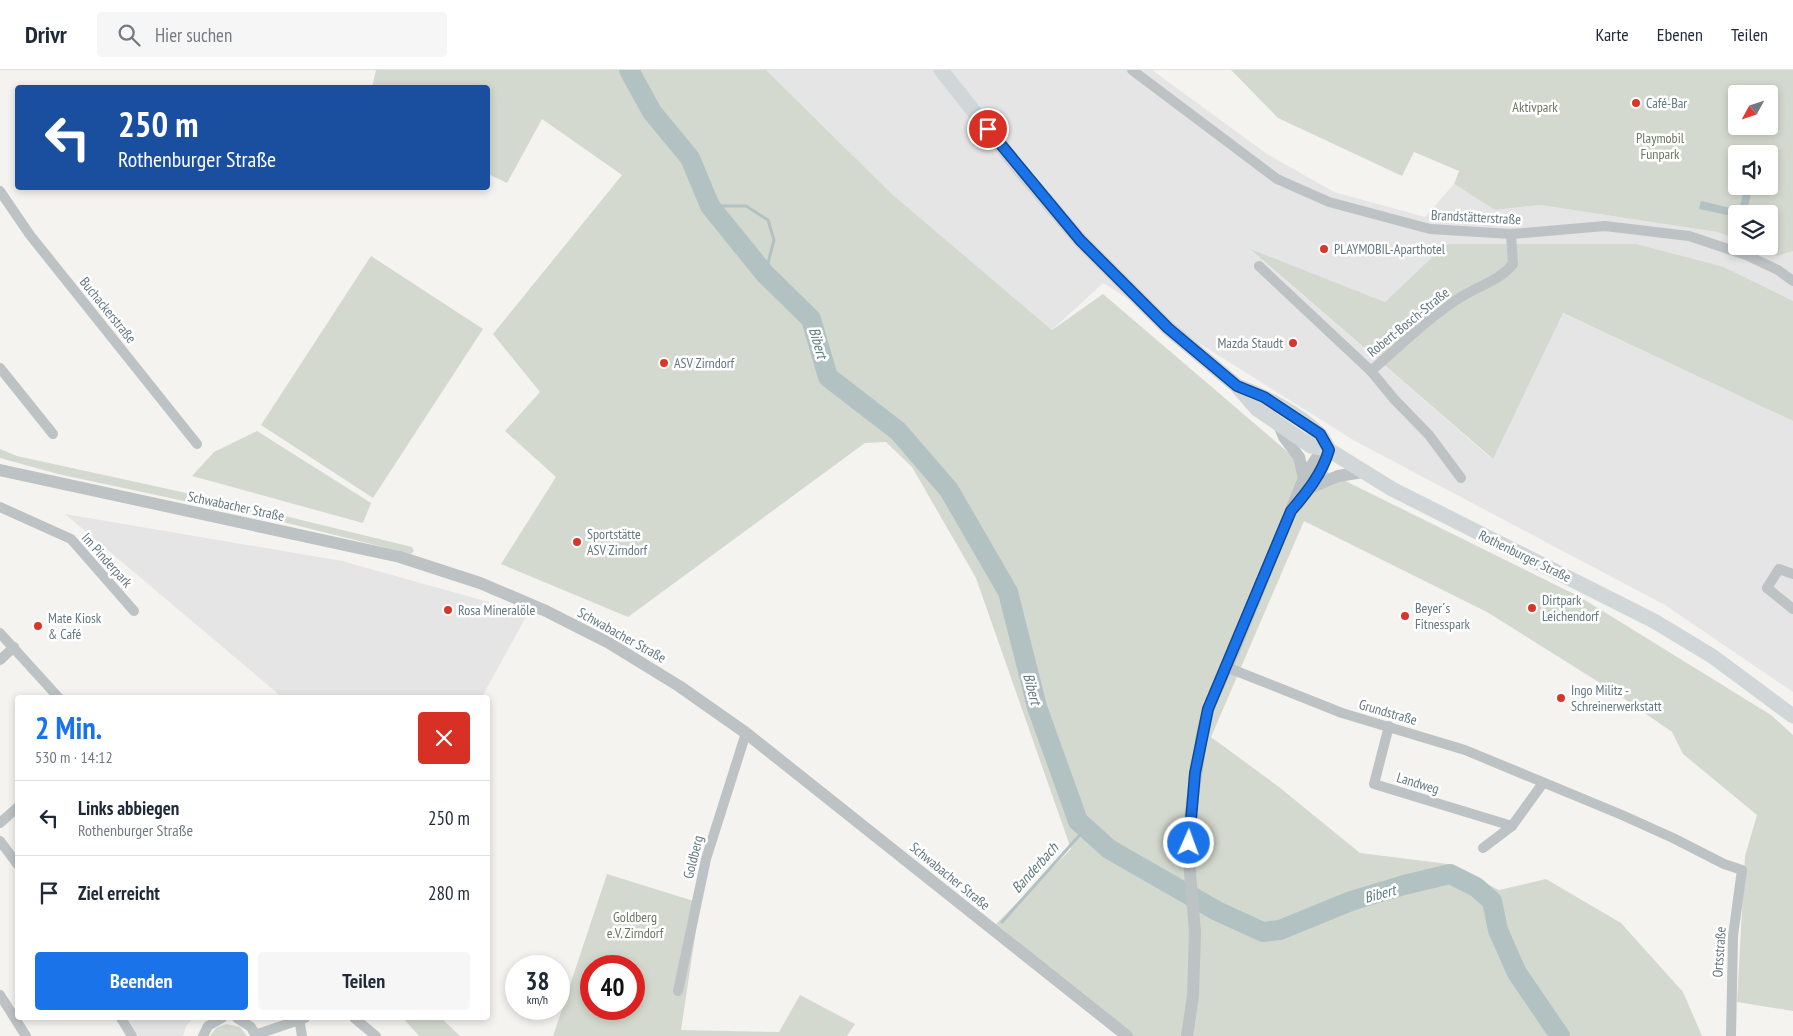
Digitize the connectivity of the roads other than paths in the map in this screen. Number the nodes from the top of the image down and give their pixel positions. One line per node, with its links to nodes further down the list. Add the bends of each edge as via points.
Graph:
1 (941, 70): 9 (main road, Rothenburger Straße, via 1080,240 1168,328)
2 (1132, 70): 4 (street, Brandstätterstraße, via 1278,179 1329,202 1430,230)
3 (0, 191): 12 (street, Buchackerstraße, via 30,235)
4 (1512, 234): 6 (street, Brandstätterstraße, via 1605,226 1689,236 1746,255); 8 (street, Robert-Bosch-Straße, via 1513,264 1504,275 1461,297)
5 (1259, 266): 8 (street, Robert-Bosch-Straße)
6 (1793, 281)
7 (0, 368): 11 (street)
8 (1371, 370): 16 (street, Robert-Bosch-Straße, via 1429,435)
9 (1237, 386): 10 (main road, Rothenburger Straße, via 1257,409); 13 (main road, Rothenburger Straße, via 1264,397 1306,424 1320,434)
10 (1279, 425): 13 (main road, Rothenburger Straße, via 1311,446); 17 (street, via 1299,457)
11 (53, 434)
12 (197, 444)
13 (1329, 450): 15 (main road, Rothenburger Straße); 17 (street, via 1316,459)
14 (0, 470): 29 (street, Schwabacher Straße, via 365,549 480,584 546,611 609,643)
15 (1363, 472): 17 (street); 27 (main road, Rothenburger Straße, via 1461,525 1654,621 1720,662)
16 (1461, 478)
17 (1308, 482): 25 (street, via 1291,511)
18 (0, 507): 21 (street, Im Pinderpark, via 71,539)
19 (1793, 574): 20 (street, via 1779,570 1767,588)
20 (1793, 609)
21 (134, 611)
22 (0, 633): 23 (street)
23 (14, 647): 24 (street); 26 (street)
24 (0, 660)
25 (1226, 667): 28 (street, Grundstraße, via 1342,714); 55 (street, via 1208,709 1189,824 1195,932 1193,996)
26 (56, 695)
27 (1793, 716)
28 (1388, 726): 30 (street, Grundstraße, via 1465,750); 33 (street, Landweg, via 1374,784)
29 (746, 733): 38 (street, Goldberg, via 706,859); 54 (street, Schwabacher Straße)
30 (1543, 783): 33 (street); 37 (street, Grundstraße)
31 (15, 810): 32 (street)
32 (0, 823)
33 (1512, 826): 35 (street)
34 (0, 841): 36 (street)
35 (1484, 848)
36 (15, 861)
37 (1742, 870): 56 (street, Ortsstraße, via 1733,936)
38 (678, 991)
39 (0, 995): 40 (street)
40 (15, 1019)
41 (16, 1020): 48 (street)
42 (122, 1020): 49 (street)
43 (218, 1020): 50 (street, via 208,1026)
44 (240, 1020): 51 (street, via 251,1027)
45 (297, 1020): 51 (street)
46 (302, 1020): 52 (street)
47 (356, 1020): 53 (street)
48 (26, 1036)
49 (132, 1036)
50 (203, 1036)
51 (256, 1036)
52 (302, 1036)
53 (376, 1036)
54 (1127, 1036)
55 (1186, 1036)
56 (1731, 1036)

